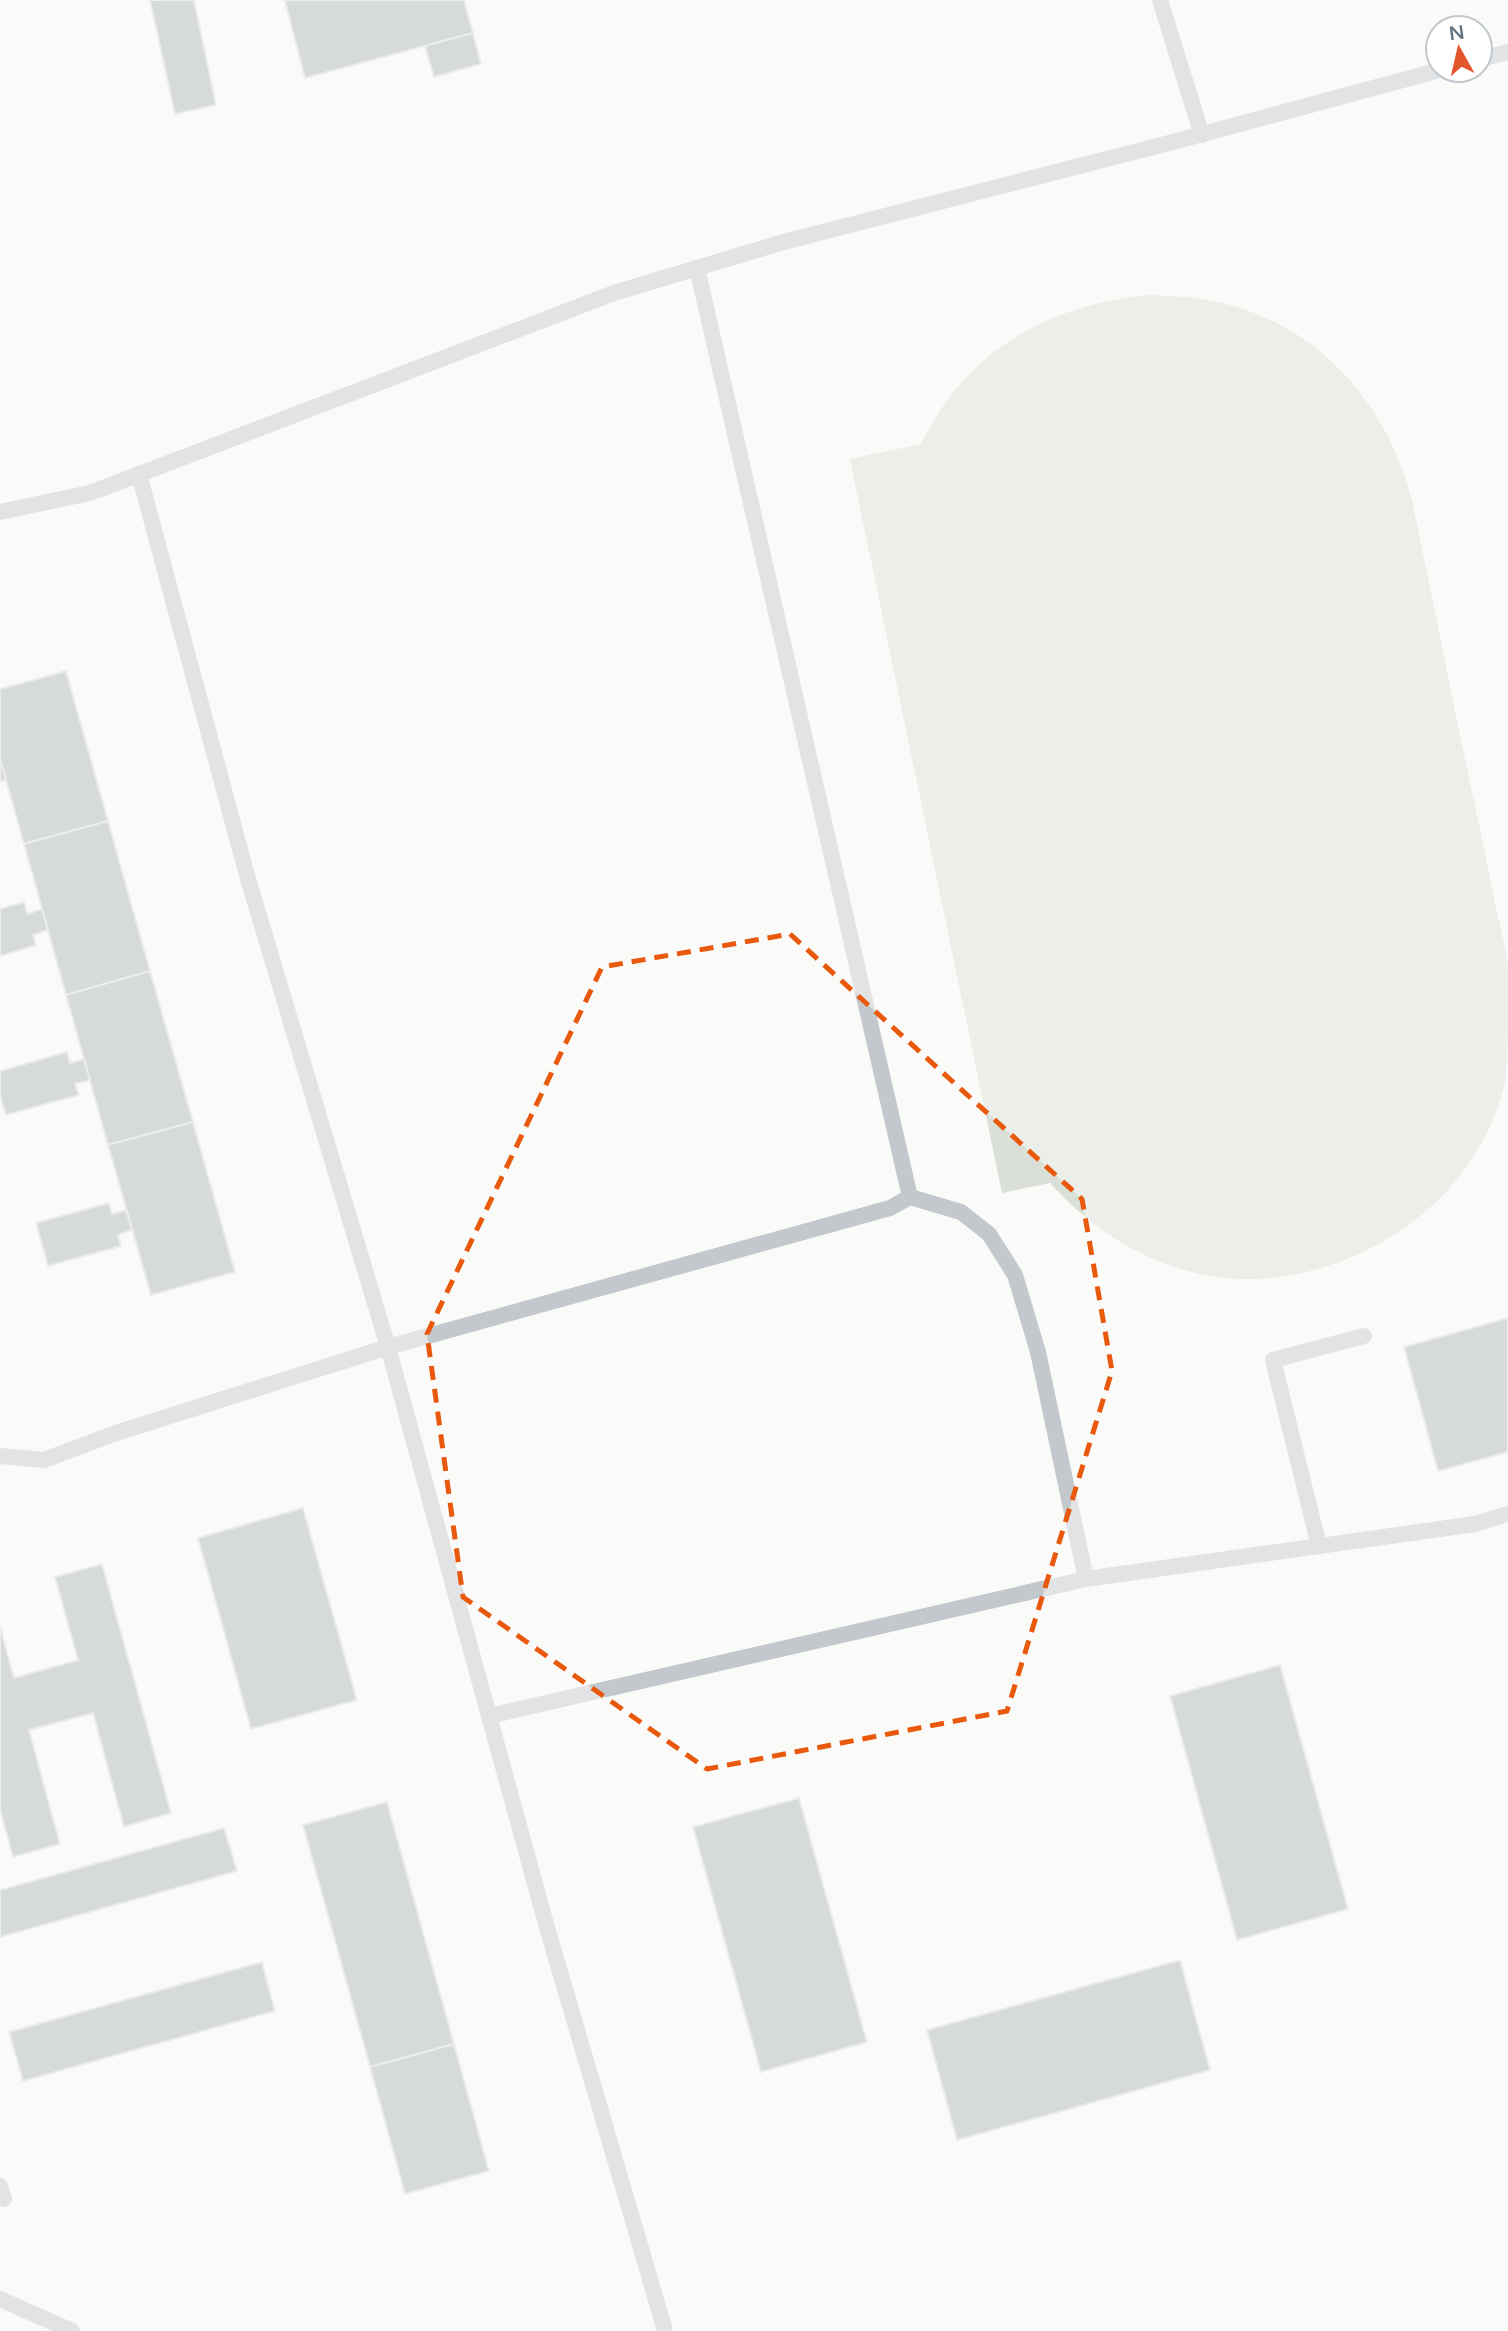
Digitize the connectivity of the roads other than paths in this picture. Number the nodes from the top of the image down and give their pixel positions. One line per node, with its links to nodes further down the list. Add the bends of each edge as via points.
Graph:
1 (1160, 0): 3 (lane)
2 (1424, 74): 3 (lane)
3 (1202, 135): 4 (lane)
4 (697, 268): 5 (lane, via 614,293); 7 (lane)
5 (139, 474): 6 (lane, via 90,493); 9 (lane, via 248,879)
6 (0, 512)
7 (911, 1197): 9 (lane, via 890,1208); 13 (lane, via 961,1212 989,1234 1015,1275 1038,1352)
8 (1364, 1336): 12 (lane, via 1273,1360)
9 (388, 1347): 10 (lane, via 44,1460); 14 (lane)
10 (0, 1456)
11 (1508, 1514): 12 (lane, via 1475,1524)
12 (1319, 1546): 13 (lane)
13 (1086, 1579): 14 (lane)
14 (489, 1716): 16 (lane)
15 (0, 2298): 17 (lane)
16 (664, 2327)
17 (72, 2331)

